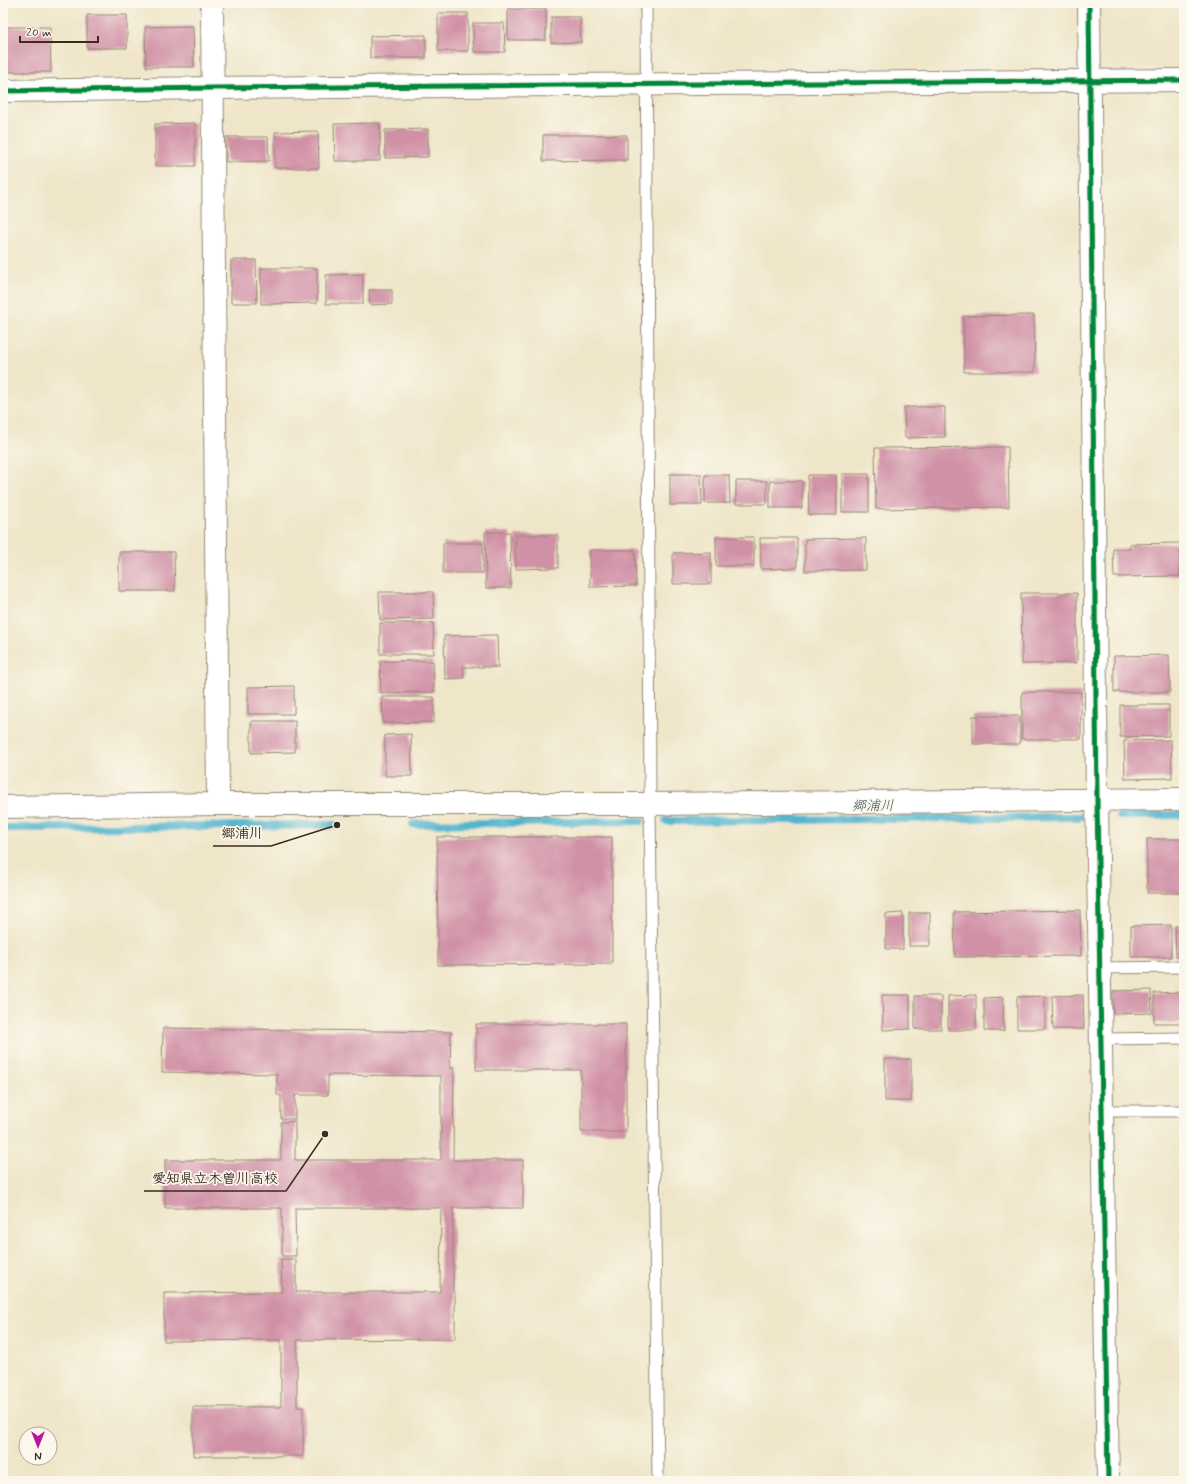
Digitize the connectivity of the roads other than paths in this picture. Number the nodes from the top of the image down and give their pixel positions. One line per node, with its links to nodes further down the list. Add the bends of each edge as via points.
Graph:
1 (212, 3): 7 (street)
2 (646, 3): 6 (lane)
3 (1089, 3): 5 (street)
4 (1184, 80): 5 (street)
5 (1090, 81): 6 (street); 10 (street)
6 (646, 84): 7 (street); 12 (lane)
7 (213, 88): 8 (street); 11 (street)
8 (3, 91)
9 (1184, 799): 10 (street)
10 (1097, 800): 12 (street); 15 (street)
11 (218, 804): 12 (street); 13 (street)
12 (650, 804): 20 (lane)
13 (3, 807)
14 (1184, 967): 15 (lane)
15 (1100, 968): 17 (street)
16 (1184, 1038): 17 (lane)
17 (1101, 1039): 18 (street)
18 (1102, 1111): 19 (lane); 21 (street)
19 (1184, 1111)
20 (658, 1481)
21 (1108, 1481)

